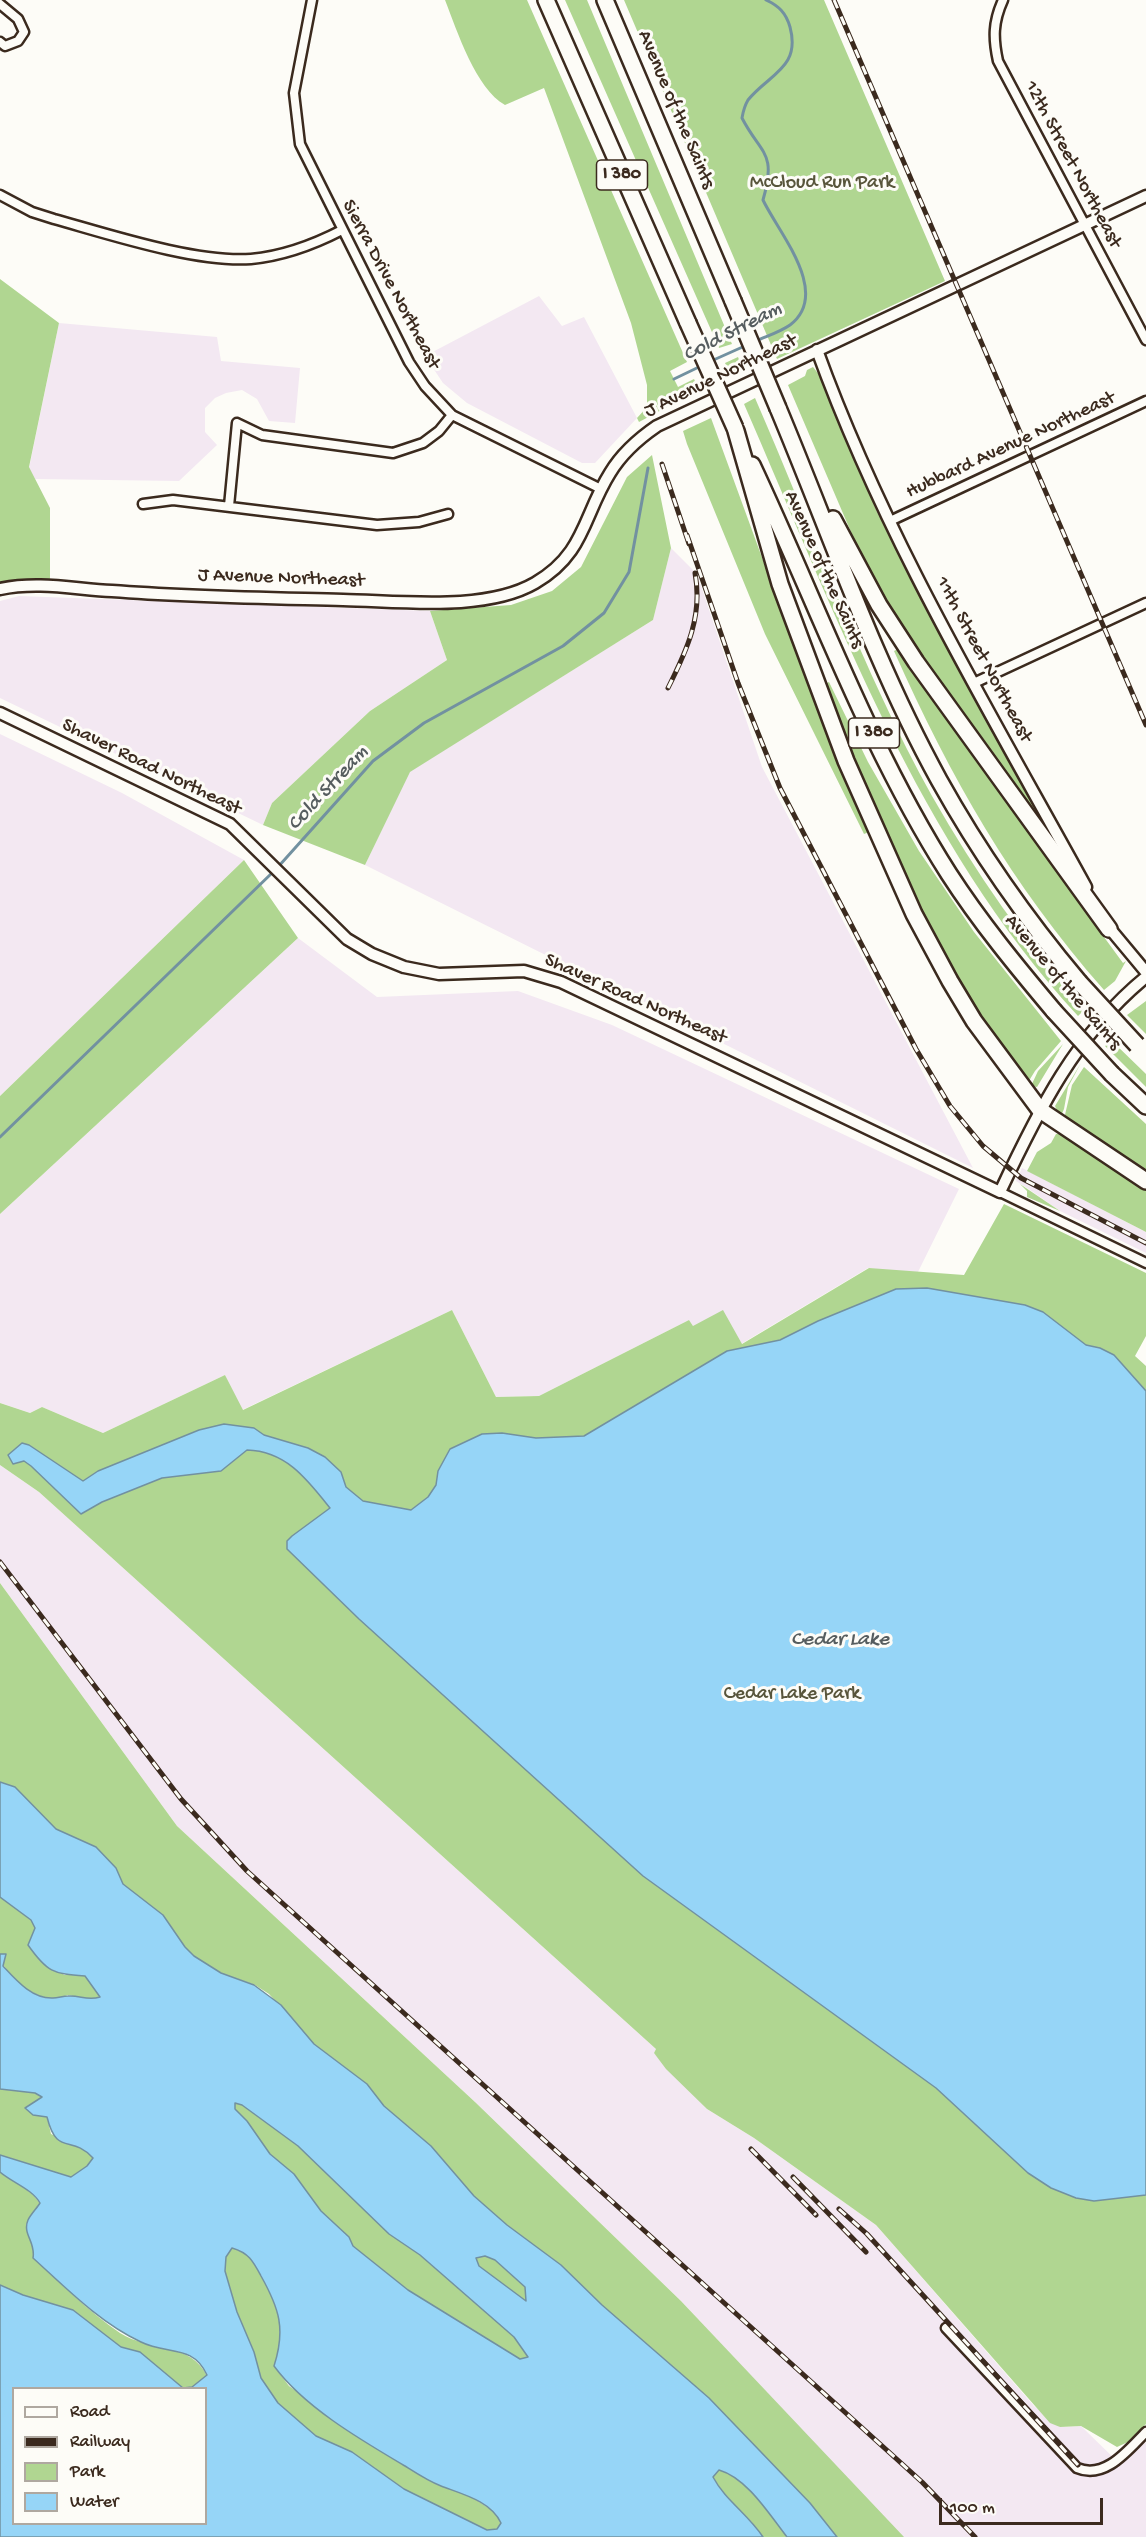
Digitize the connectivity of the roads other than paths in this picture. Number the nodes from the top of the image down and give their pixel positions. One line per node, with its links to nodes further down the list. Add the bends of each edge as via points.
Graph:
1 (312, 0): 10 (street, Sierra Drive Northeast, via 294,93 297,129 306,161)
2 (546, 0): 15 (highway, Avenue of the Saints / I 380, bridge)
3 (605, 0): 16 (highway, Avenue of the Saints / I 380, bridge)
4 (1003, 0): 9 (street, 12th Street Northeast, via 993,38 998,61)
5 (0, 4): 6 (street, via 18,19 24,32 18,41 5,46)
6 (0, 42)
7 (0, 195): 10 (street, via 54,219 214,258 274,256)
8 (1146, 196): 9 (street, J Avenue Northeast)
9 (1085, 225): 11 (street, 12th Street Northeast); 12 (street, J Avenue Northeast)
10 (342, 230): 14 (street, Sierra Drive Northeast, via 409,362)
11 (1146, 340)
12 (817, 350): 17 (street, J Avenue Northeast, via 657,426 627,449); 21 (street, 11th Street Northeast, via 854,446)
13 (1146, 401): 21 (street, Hubbard Avenue Northeast)
14 (452, 415): 17 (street, Sierra Drive Northeast); 19 (street, via 423,443 393,453 262,435 237,423)
15 (735, 429): 29 (highway, Avenue of the Saints / I 380, bridge, via 905,798 949,874 1054,1011); 30 (highway, via 780,584 874,826 950,981)
16 (802, 464): 26 (highway, via 897,635); 28 (highway, Avenue of the Saints / I 380, bridge, via 895,691 938,779 1002,882 1078,982)
17 (601, 489): 22 (street, J Avenue Northeast, via 574,548 556,567 516,592 490,597 448,601 280,598 111,591 50,584)
18 (143, 504): 19 (street, via 173,500)
19 (229, 506): 20 (street, via 377,525 411,523)
20 (448, 514)
21 (890, 521): 24 (street, 11th Street Northeast)
22 (0, 590)
23 (1146, 603): 24 (street)
24 (974, 683): 26 (street, 11th Street Northeast)
25 (0, 713): 32 (street, Shaver Road Northeast, via 222,819 246,837 347,939 372,954 404,967 439,974 524,971 561,982)
26 (1109, 929): 27 (street, 11th Street Northeast)
27 (1146, 975): 30 (street, via 1082,1041)
28 (1141, 1049)
29 (1146, 1106)
30 (1040, 1110): 31 (highway); 32 (street)
31 (1146, 1181)
32 (1000, 1192): 33 (street, Shaver Road Northeast)
33 (1146, 1263)
34 (946, 2328): 35 (street, via 1077,2468 1085,2472 1100,2470 1120,2458)
35 (1146, 2432)

